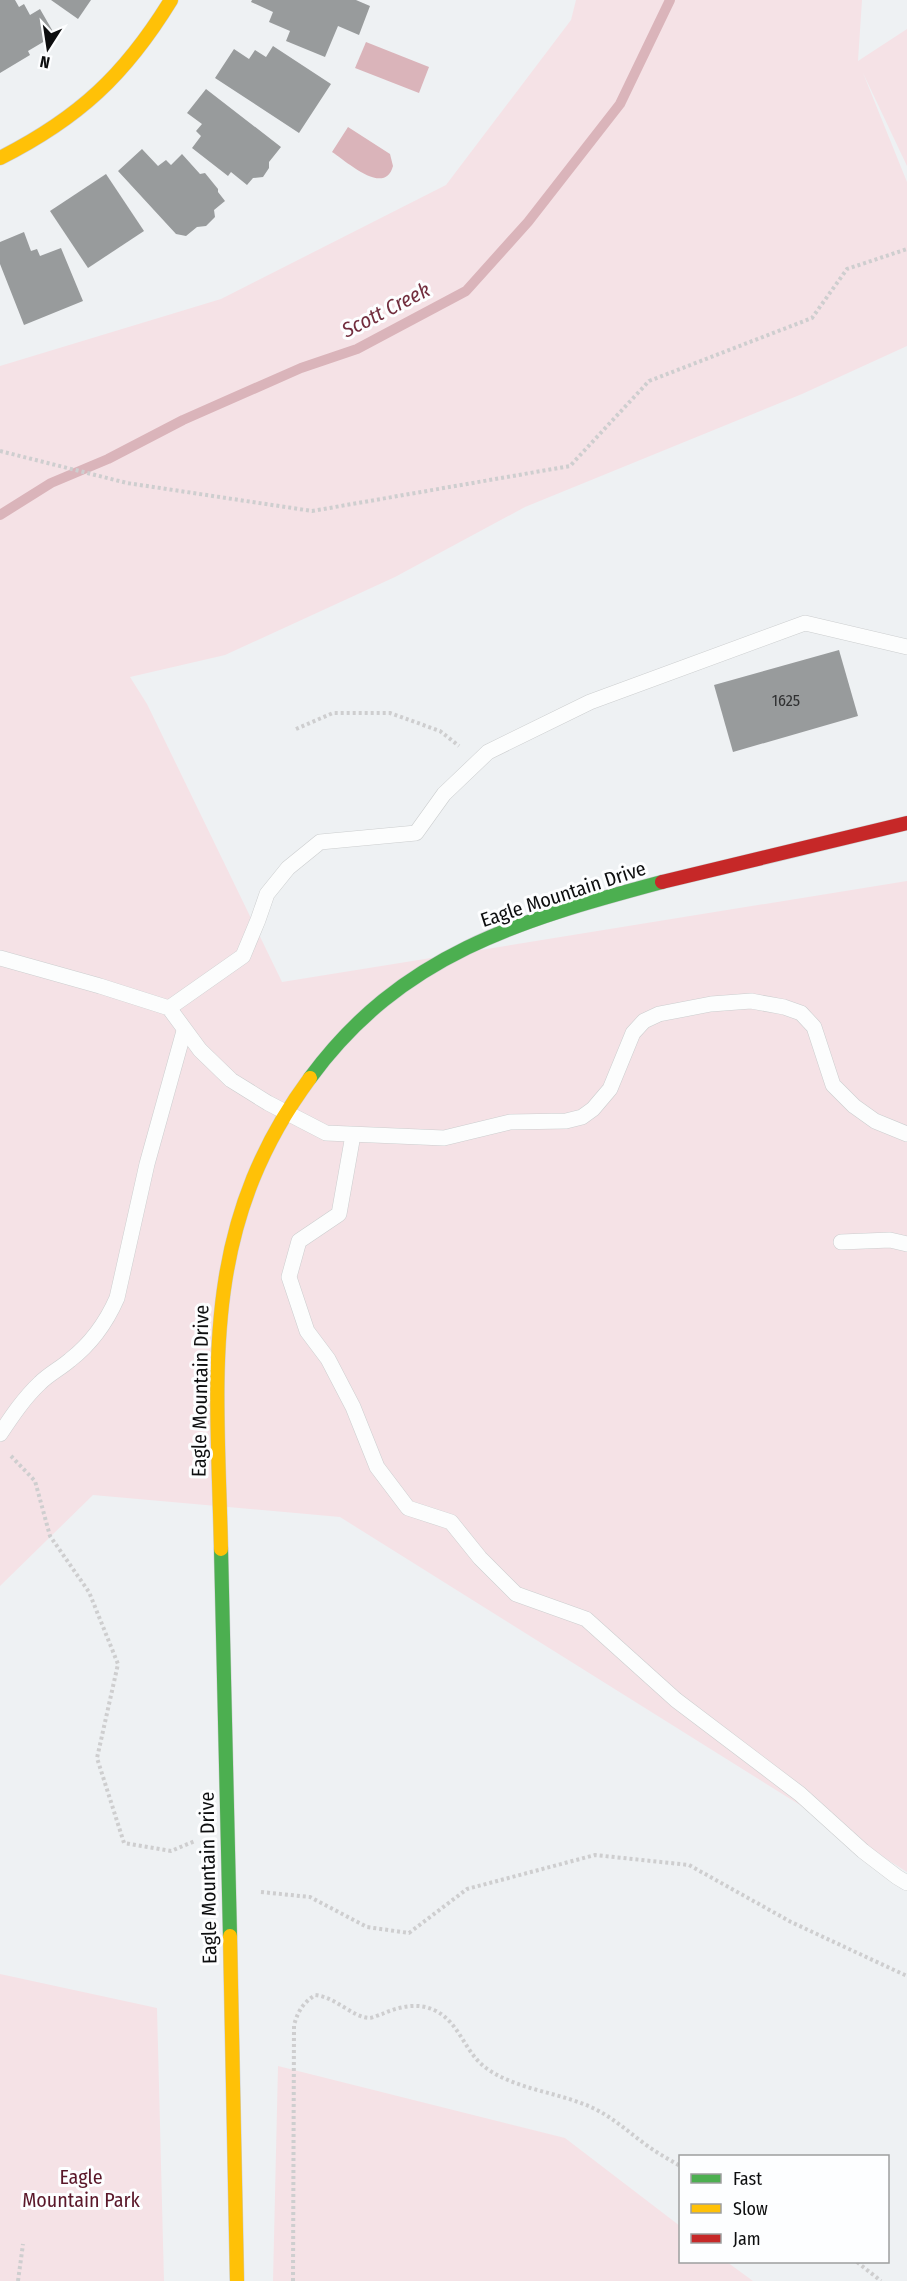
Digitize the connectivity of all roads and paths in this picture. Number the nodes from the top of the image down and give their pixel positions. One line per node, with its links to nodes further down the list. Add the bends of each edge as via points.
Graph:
1 (171, 0): 2 (street, via 138,51 84,108)
2 (0, 158)
3 (907, 249): 4 (path, via 847,269 812,318 649,381 570,465 312,512 127,483)
4 (0, 451)
5 (907, 647): 7 (lane, via 805,623 590,702 488,752)
6 (296, 729): 7 (path, via 333,712 390,713 440,731)
7 (478, 761): 10 (lane, via 444,794 416,833 320,842 288,868 267,894 243,956)
8 (907, 823): 12 (street, Eagle Mountain Drive, via 640,888 522,924 481,941 434,965 376,1006 328,1055)
9 (0, 958): 10 (lane)
10 (169, 1008): 11 (lane)
11 (184, 1031): 12 (lane, via 231,1080); 17 (lane, via 147,1164 117,1298 108,1318 70,1361 42,1381)
12 (287, 1113): 14 (lane, via 326,1133); 19 (street, Eagle Mountain Drive, via 269,1142 245,1197 232,1239 219,1320 217,1396)
13 (907, 1134): 14 (lane, via 875,1121 833,1085 814,1026 801,1013 751,1001 711,1004 659,1014 644,1021 633,1032 610,1089 582,1117 510,1122 444,1138)
14 (353, 1135): 20 (lane, via 339,1214 299,1240 289,1277 307,1331 328,1359 353,1407 376,1467 408,1508 451,1522 516,1594 586,1619 676,1700 800,1794 863,1851)
15 (841, 1242): 16 (lane, via 890,1240)
16 (907, 1244)
17 (0, 1434)
18 (5, 1450): 19 (path, via 35,1481 50,1536 89,1592 118,1664 97,1758 124,1843 171,1851)
19 (226, 1828): 21 (street, Eagle Mountain Drive)
20 (907, 1883)
21 (228, 1888): 22 (path, via 310,1897 367,1927 409,1933 467,1889 595,1856 689,1865 791,1922); 27 (street, Eagle Mountain Drive)
22 (907, 1976)
23 (679, 2165): 28 (path, via 595,2109 485,2067 457,2030 434,2010 400,2006 370,2018 327,1996 315,1995 298,2011 294,2025)
24 (22, 2244): 26 (path)
25 (858, 2263): 29 (path)
26 (18, 2281)
27 (237, 2281)
28 (293, 2281)
29 (881, 2281)

